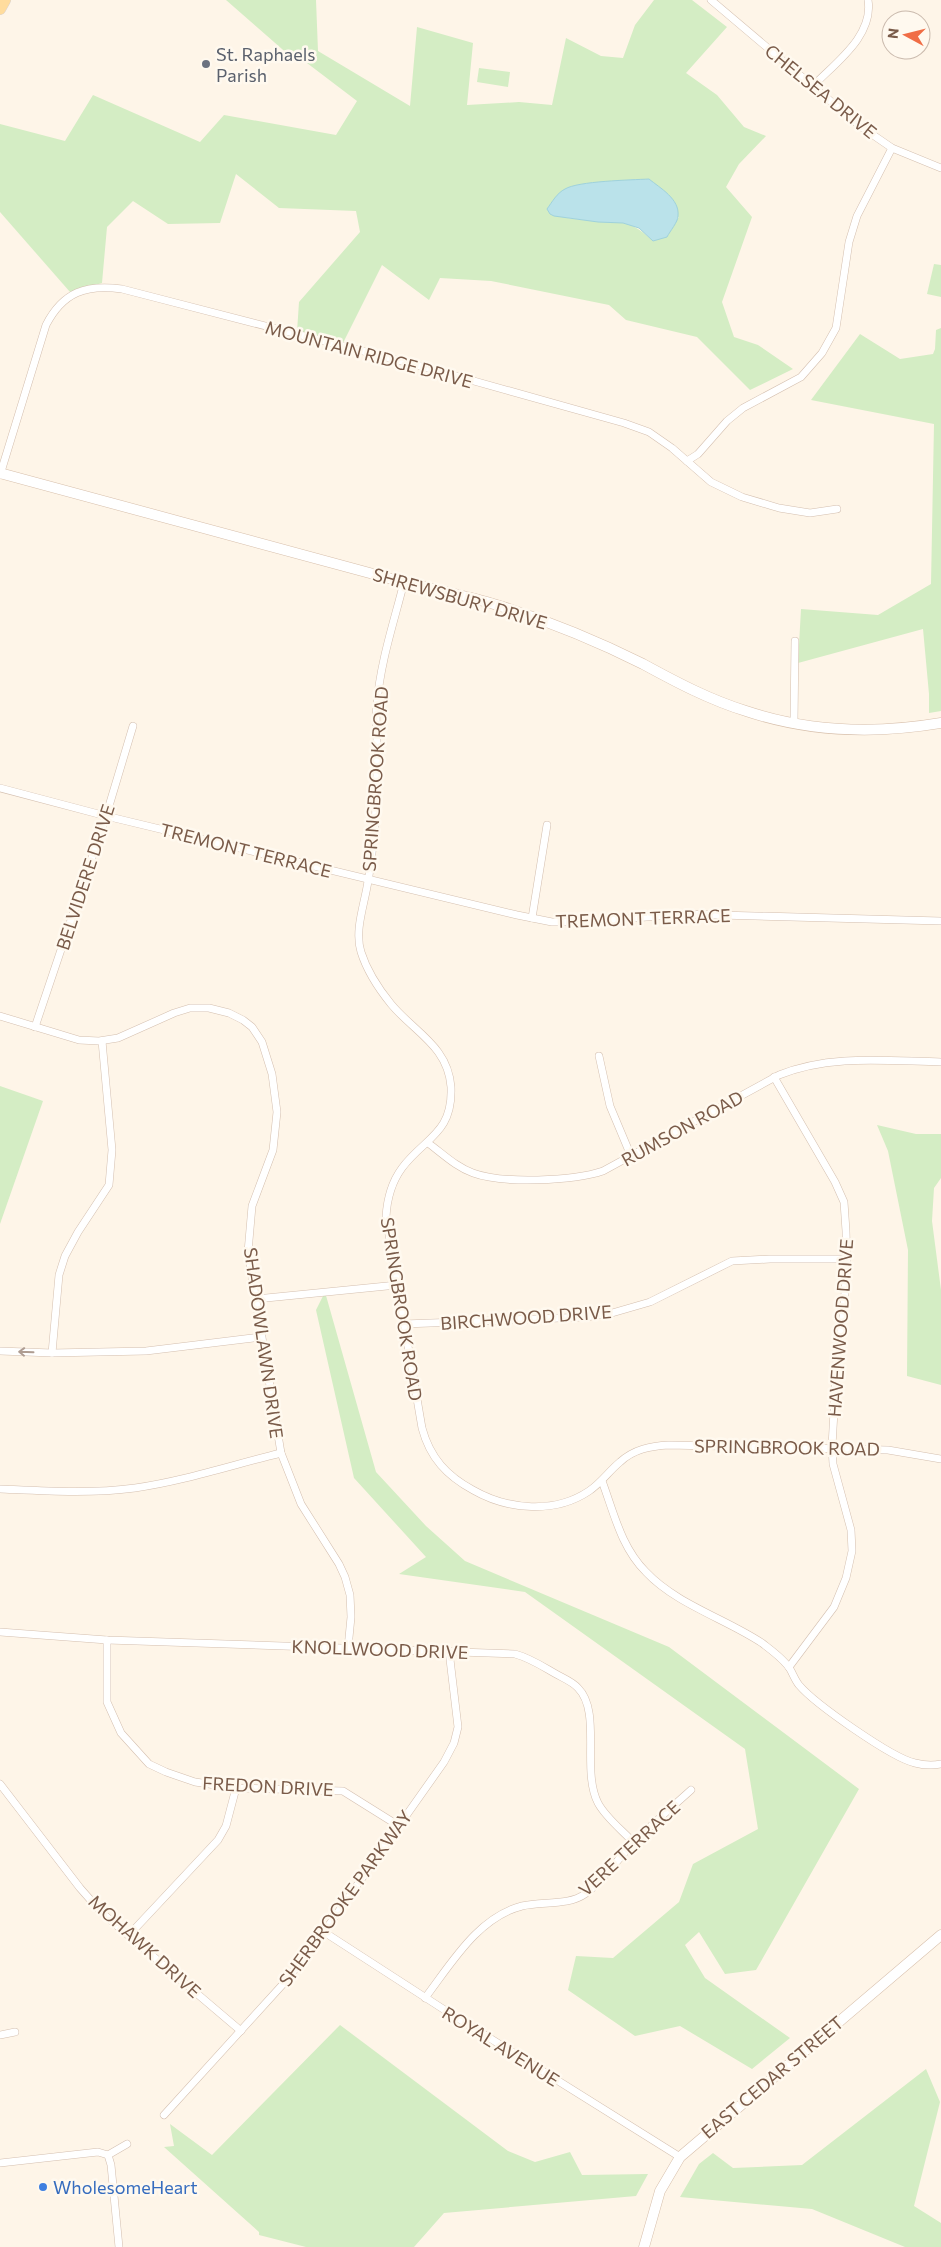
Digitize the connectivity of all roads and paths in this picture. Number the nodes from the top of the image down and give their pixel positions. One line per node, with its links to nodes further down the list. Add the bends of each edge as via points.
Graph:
1 (5, 0): 4 (main road)
2 (711, 0): 5 (street, CHELSEA DRIVE)
3 (868, 0): 5 (street, via 866,24 859,37)
4 (0, 9)
5 (813, 86): 6 (street, CHELSEA DRIVE)
6 (892, 148): 7 (street, CHELSEA DRIVE); 8 (street, via 858,216 849,242 836,328 822,353 801,377 743,408)
7 (941, 168)
8 (687, 461): 9 (street, MOUNTAIN RIDGE DRIVE, via 649,432 624,423 417,364 102,286 72,295 53,312 46,325); 10 (street, MOUNTAIN RIDGE DRIVE, via 711,482 742,498 810,513)
9 (0, 474): 11 (main road, SHREWSBURY DRIVE)
10 (837, 509)
11 (404, 582): 13 (main road, SHREWSBURY DRIVE, via 532,616 608,648 710,698); 19 (street, SPRINGBROOK ROAD, via 376,704 377,789)
12 (795, 641): 13 (street)
13 (794, 723): 14 (main road, SHREWSBURY DRIVE, via 876,730)
14 (941, 723)
15 (133, 726): 17 (street, BELVIDERE DRIVE)
16 (0, 788): 17 (street, TREMONT TERRACE)
17 (106, 816): 19 (street, TREMONT TERRACE); 23 (street, BELVIDERE DRIVE)
18 (547, 824): 20 (street)
19 (368, 880): 20 (street, TREMONT TERRACE); 28 (street, SPRINGBROOK ROAD, via 358,939 368,968 392,1005 436,1047 449,1074 448,1111 438,1132)
20 (532, 918): 21 (street, TREMONT TERRACE, via 584,922 692,914)
21 (941, 921)
22 (0, 1016): 23 (street, SHADOWLAWN DRIVE)
23 (35, 1027): 24 (street, SHADOWLAWN DRIVE, via 79,1040)
24 (102, 1041): 32 (street, SHADOWLAWN DRIVE, via 118,1038 174,1012 209,1008 243,1020 262,1042 272,1074 278,1112 273,1150 252,1206 248,1231); 36 (street, via 112,1150 109,1185 65,1256 57,1284)
25 (599, 1056): 29 (street, via 610,1106)
26 (941, 1062): 27 (street, RUMSON ROAD, via 827,1061 797,1067)
27 (774, 1077): 29 (street, RUMSON ROAD); 30 (street, HAVENWOOD DRIVE, via 844,1202)
28 (428, 1143): 29 (street, RUMSON ROAD, via 475,1174 521,1179 593,1174); 31 (street, SPRINGBROOK ROAD, via 402,1168 388,1200 386,1226)
29 (631, 1156)
30 (847, 1259): 33 (street, BIRCHWOOD DRIVE, via 770,1258 732,1262 650,1302 612,1314); 37 (street, HAVENWOOD DRIVE)
31 (397, 1285): 32 (street); 33 (street, SPRINGBROOK ROAD)
32 (256, 1299): 34 (street, SHADOWLAWN DRIVE)
33 (404, 1324): 40 (street, SPRINGBROOK ROAD, via 426,1444 433,1457 458,1482 504,1504 524,1508 570,1501)
34 (261, 1337): 36 (street, via 146,1351); 38 (street, SHADOWLAWN DRIVE)
35 (0, 1351): 36 (street, one-way to 35)
36 (52, 1353)
37 (832, 1449): 39 (street, SPRINGBROOK ROAD, via 888,1450); 40 (street, SPRINGBROOK ROAD, via 651,1446 620,1461); 46 (street, HAVENWOOD DRIVE, via 832,1464 851,1530 852,1551 846,1578 834,1607)
38 (280, 1453): 41 (street, via 134,1488 84,1492); 44 (street, SHADOWLAWN DRIVE, via 300,1504 345,1577 351,1617)
39 (941, 1459)
40 (602, 1481): 46 (street, via 623,1540 646,1574 674,1595 740,1628)
41 (0, 1490)
42 (0, 1632): 43 (street, KNOLLWOOD DRIVE)
43 (107, 1640): 44 (street, KNOLLWOOD DRIVE); 49 (street, FREDON DRIVE, via 107,1702 121,1733 149,1764 195,1782)
44 (348, 1648): 45 (street, KNOLLWOOD DRIVE)
45 (449, 1651): 51 (street, SHERBROOKE PARKWAY, via 458,1727 454,1743); 52 (street, KNOLLWOOD DRIVE, via 523,1656 579,1689 590,1715 593,1789 605,1814)
46 (789, 1667): 47 (street, via 798,1684 819,1703 893,1754 914,1763)
47 (941, 1764)
48 (0, 1784): 54 (street, MOHAWK DRIVE, via 80,1888 102,1913)
49 (236, 1788): 51 (street, FREDON DRIVE, via 343,1791); 54 (street, via 226,1826 218,1840)
50 (691, 1790): 52 (street, VERE TERRACE)
51 (399, 1826): 53 (street, SHERBROOKE PARKWAY)
52 (634, 1843): 56 (street, VERE TERRACE, via 585,1894 570,1900 523,1906 505,1912 483,1928 468,1942)
53 (324, 1932): 56 (street, ROYAL AVENUE); 57 (street, SHERBROOKE PARKWAY)
54 (129, 1935): 57 (street, MOHAWK DRIVE)
55 (941, 1935): 63 (main road, EAST CEDAR STREET)
56 (425, 1998): 63 (street, ROYAL AVENUE)
57 (241, 2031): 60 (street, SHERBROOKE PARKWAY)
58 (15, 2032): 59 (street)
59 (0, 2035)
60 (164, 2115)
61 (127, 2144): 62 (street)
62 (108, 2155): 64 (street, via 98,2152); 65 (street)
63 (680, 2157): 66 (main road, EAST CEDAR STREET, via 660,2190)
64 (0, 2163)
65 (119, 2247)
66 (644, 2247)

